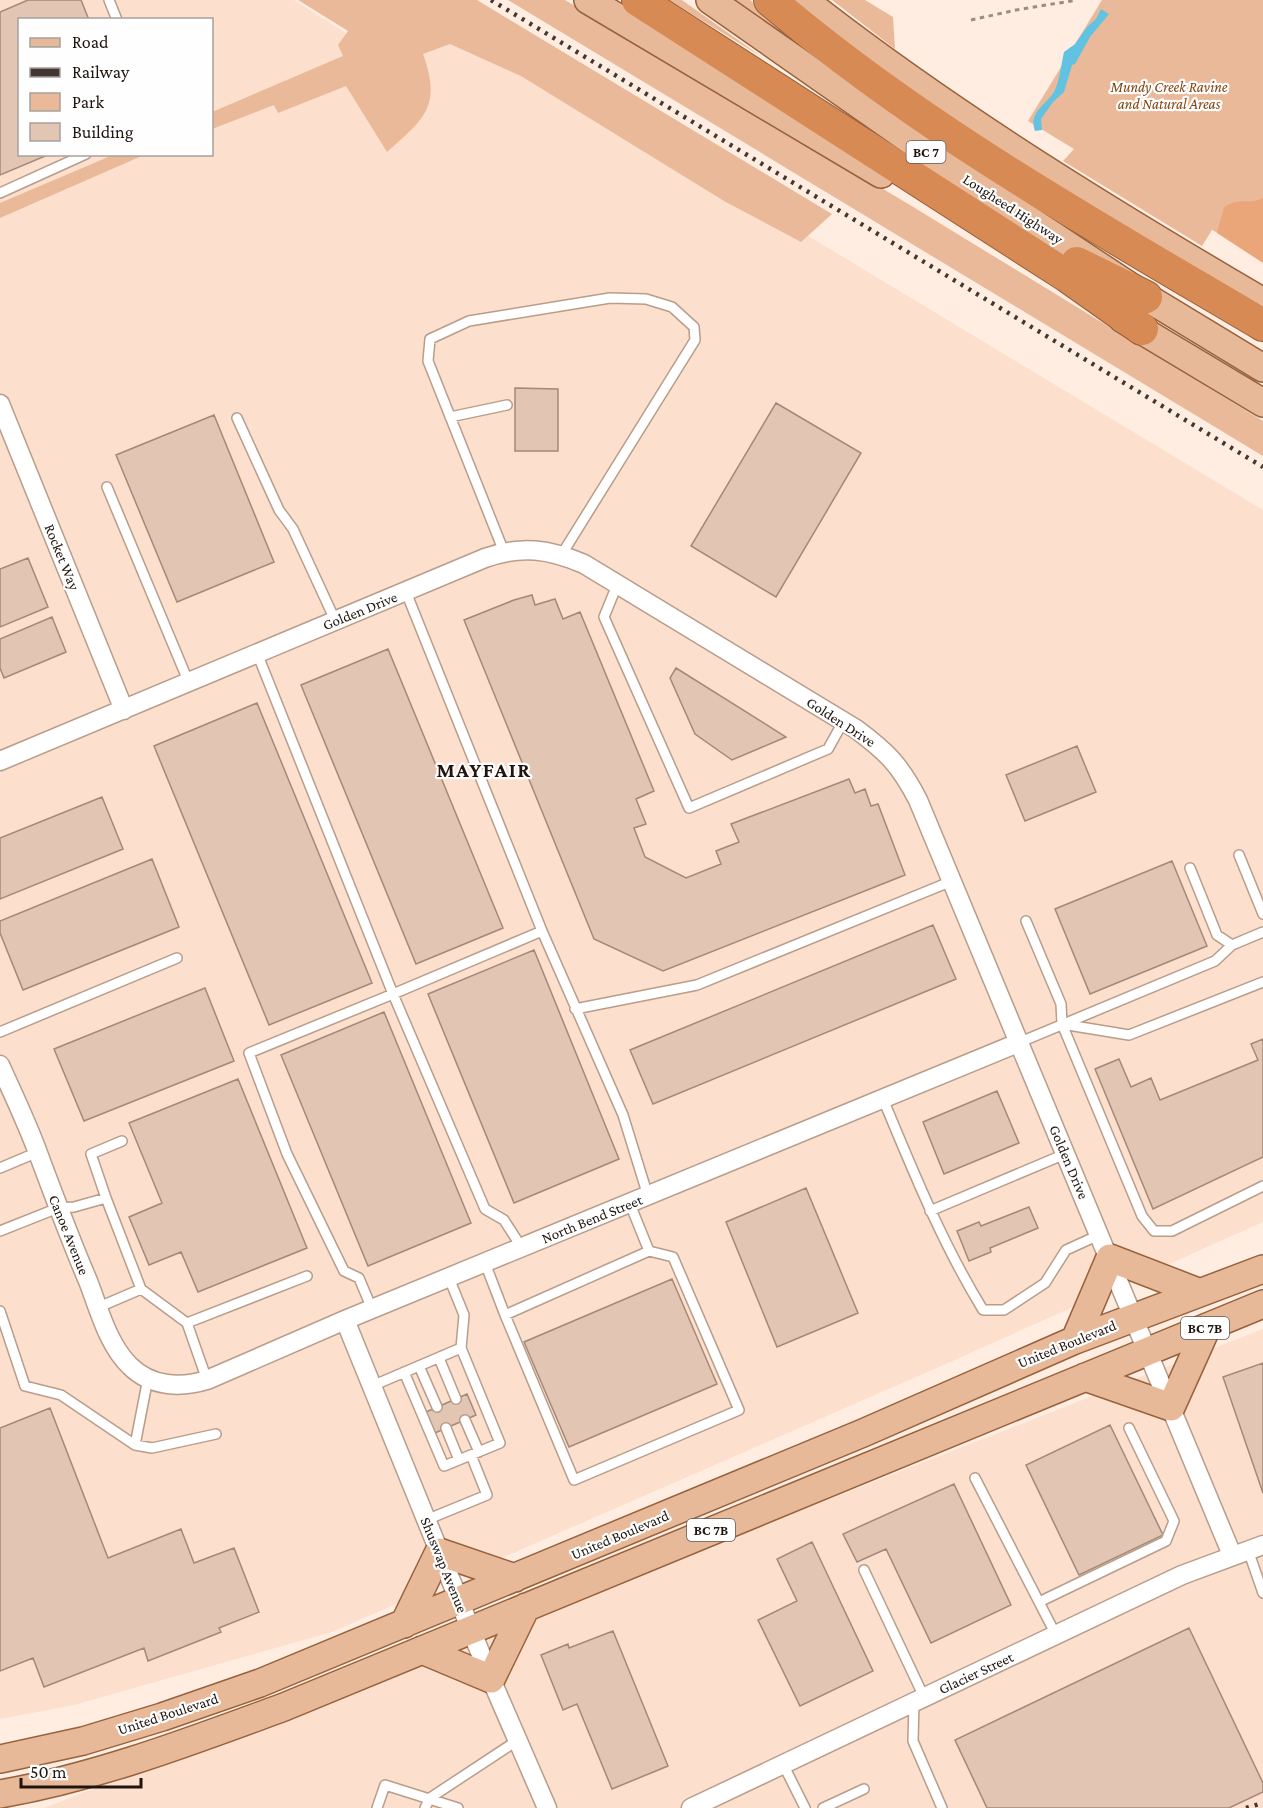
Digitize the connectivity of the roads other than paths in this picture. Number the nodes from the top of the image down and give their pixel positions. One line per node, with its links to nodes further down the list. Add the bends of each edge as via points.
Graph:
1 (109, 0): 8 (lane)
2 (588, 0): 14 (main road)
3 (638, 0): 14 (highway, via 1067,276)
4 (653, 0): 11 (highway, via 1040,242)
5 (710, 0): 11 (main road, Lougheed Highway / BC 7, via 891,128)
6 (770, 0): 13 (highway, via 958,141)
7 (804, 0): 12 (main road, via 982,129)
8 (116, 18)
9 (82, 156): 10 (lane)
10 (0, 193)
11 (1146, 297): 15 (main road, Lougheed Highway / BC 7)
12 (1263, 302)
13 (1263, 325)
14 (1142, 329): 16 (main road)
15 (1263, 368)
16 (1263, 403)
17 (0, 404): 29 (street, Rocket Way)
18 (507, 405): 19 (lane)
19 (450, 417): 22 (lane); 23 (lane, via 428,361 430,339 469,321 610,298 646,299 672,307 694,327 695,340 686,356)
20 (237, 418): 26 (lane)
21 (107, 487): 28 (lane)
22 (504, 552): 23 (street, Golden Drive, via 538,550); 25 (street, Golden Drive)
23 (562, 554): 24 (street, Golden Drive)
24 (617, 585): 30 (street, Golden Drive); 30 (lane, via 604,617 689,808 828,749)
25 (406, 592): 26 (street, Golden Drive); 37 (lane)
26 (335, 620): 27 (street, Golden Drive)
27 (257, 653): 28 (street, Golden Drive); 42 (lane)
28 (189, 683): 29 (street, Golden Drive)
29 (124, 711): 31 (street, Golden Drive)
30 (843, 722): 34 (street, Golden Drive, via 876,744 903,772)
31 (0, 761)
32 (1239, 855): 35 (lane)
33 (1190, 868): 39 (lane, via 1217,935)
34 (952, 881): 43 (lane, via 697,985); 46 (street, Golden Drive)
35 (1263, 914)
36 (1026, 921): 44 (lane, via 1061,1004)
37 (542, 931): 42 (lane); 43 (lane)
38 (1263, 932): 39 (lane)
39 (1232, 945): 44 (lane, via 1215,961)
40 (177, 958): 45 (lane)
41 (1263, 982): 44 (lane, via 1129,1035)
42 (393, 994): 61 (lane, via 485,1209 504,1220); 71 (lane, via 249,1053 287,1154 344,1271 359,1278)
43 (575, 1009): 54 (lane, via 623,1115)
44 (1062, 1024): 46 (lane); 53 (lane, via 1142,1216 1154,1232 1172,1231)
45 (0, 1032)
46 (1018, 1042): 48 (street, North Bend Street); 51 (street, Golden Drive)
47 (0, 1065): 50 (street, Canoe Avenue)
48 (883, 1099): 54 (street, North Bend Street); 58 (lane)
49 (122, 1141): 55 (lane, via 90,1154)
50 (38, 1152): 52 (lane); 57 (street, Canoe Avenue)
51 (1065, 1154): 58 (lane); 60 (street, Golden Drive)
52 (0, 1168)
53 (1263, 1186)
54 (648, 1196): 56 (street, North Bend Street)
55 (106, 1198): 57 (lane); 67 (lane)
56 (630, 1204): 61 (street, North Bend Street); 62 (lane)
57 (58, 1208): 59 (lane); 70 (street, Canoe Avenue)
58 (930, 1211): 60 (lane, via 982,1310 1004,1310 1045,1283 1066,1250)
59 (0, 1231)
60 (1104, 1246): 68 (main road); 74 (street, Golden Drive); 78 (main road)
61 (522, 1248): 63 (street, North Bend Street)
62 (649, 1251): 73 (lane); 73 (lane, via 674,1257 739,1410 574,1480)
63 (485, 1263): 66 (street, North Bend Street); 73 (lane)
64 (1263, 1269): 68 (main road, United Boulevard / BC 7B)
65 (307, 1276): 76 (lane)
66 (449, 1278): 71 (street, North Bend Street); 79 (lane, via 464,1315)
67 (141, 1289): 70 (lane); 76 (lane)
68 (1198, 1292): 74 (main road, United Boulevard / BC 7B)
69 (1263, 1304): 77 (main road, United Boulevard / BC 7B)
70 (99, 1307): 86 (street, Canoe Avenue, via 130,1366)
71 (372, 1309): 75 (street, North Bend Street)
72 (0, 1311): 95 (lane, via 25,1386 62,1395)
73 (505, 1315)
74 (1134, 1317): 78 (main road, United Boulevard / BC 7B); 80 (street, Golden Drive)
75 (345, 1320): 85 (street, North Bend Street); 87 (street, Shuswap Avenue)
76 (187, 1323): 85 (lane)
77 (1207, 1327): 80 (main road, United Boulevard / BC 7B); 90 (main road)
78 (1076, 1340): 103 (main road, United Boulevard / BC 7B)
79 (461, 1348): 81 (lane); 96 (lane, via 500,1443)
80 (1148, 1351): 84 (main road, United Boulevard / BC 7B); 90 (street, Golden Drive)
81 (439, 1358): 82 (lane); 88 (lane)
82 (419, 1366): 83 (lane); 89 (lane)
83 (404, 1372): 87 (lane); 97 (lane, via 444,1466)
84 (1085, 1377): 90 (main road); 107 (main road, United Boulevard / BC 7B)
85 (207, 1380): 86 (street, North Bend Street, via 184,1385)
86 (156, 1381): 95 (lane)
87 (372, 1386): 99 (street, Shuswap Avenue)
88 (456, 1399)
89 (437, 1407)
90 (1171, 1407): 100 (street, Golden Drive)
91 (465, 1420): 96 (lane)
92 (446, 1428): 97 (lane)
93 (1129, 1428): 106 (lane, via 1174,1521 1166,1541)
94 (216, 1434): 95 (lane, via 152,1448)
95 (135, 1444)
96 (475, 1454): 97 (lane); 99 (lane, via 487,1495)
97 (459, 1460)
98 (975, 1478): 106 (lane)
99 (426, 1520): 101 (street, Shuswap Avenue)
100 (1248, 1550): 104 (lane); 110 (street, Glacier Street, via 1182,1575)
101 (440, 1552): 103 (main road); 105 (street, Shuswap Avenue); 108 (main road)
102 (864, 1570): 113 (lane)
103 (515, 1578): 105 (main road, United Boulevard / BC 7B)
104 (1263, 1593)
105 (459, 1602): 108 (main road, United Boulevard / BC 7B); 109 (street, Shuswap Avenue)
106 (1039, 1602): 110 (lane)
107 (526, 1607): 109 (main road, United Boulevard / BC 7B); 112 (main road)
108 (404, 1624): 115 (main road, United Boulevard / BC 7B, via 261,1683 162,1717 83,1741)
109 (471, 1631): 111 (main road, United Boulevard / BC 7B); 112 (street, Shuswap Avenue)
110 (1056, 1635): 113 (street, Glacier Street)
111 (422, 1650): 112 (main road); 118 (main road, United Boulevard / BC 7B, via 284,1707 140,1759)
112 (491, 1679): 114 (street, Shuswap Avenue)
113 (919, 1700): 116 (street, Glacier Street); 127 (lane, via 913,1741)
114 (518, 1740): 119 (lane); 123 (street, Shuswap Avenue)
115 (0, 1759)
116 (783, 1764): 124 (street, Glacier Street); 125 (lane)
117 (864, 1789): 126 (lane)
118 (0, 1794)
119 (430, 1798): 120 (lane, via 385,1785); 121 (lane); 122 (lane)
120 (377, 1808)
121 (425, 1808)
122 (458, 1808)
123 (547, 1808)
124 (691, 1808)
125 (805, 1808)
126 (823, 1808)
127 (942, 1808)

